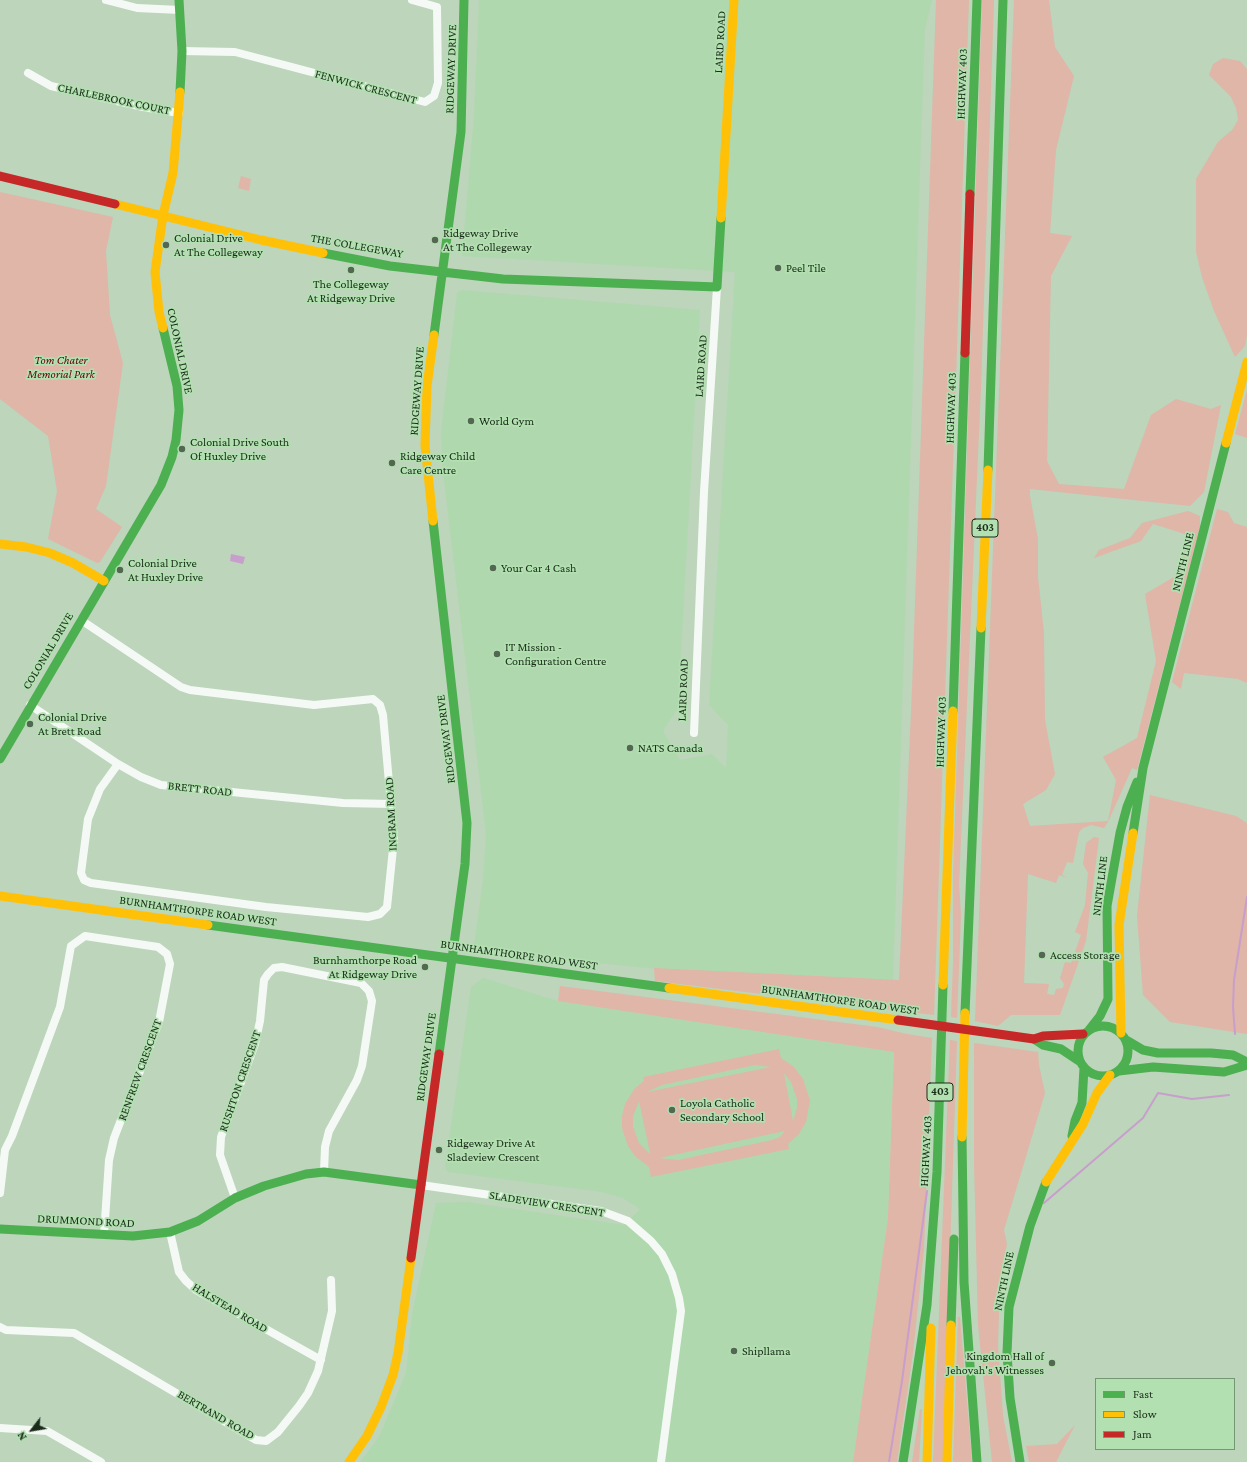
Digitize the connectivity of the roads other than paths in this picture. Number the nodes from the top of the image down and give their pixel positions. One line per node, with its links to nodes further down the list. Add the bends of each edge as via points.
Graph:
1 (106, 0): 8 (street, via 137,8)
2 (179, 0): 8 (main road, COLONIAL DRIVE)
3 (412, 0): 9 (street, FENWICK CRESCENT, via 437,7 438,83 434,96 425,102 235,52)
4 (464, 0): 14 (main road, RIDGEWAY DRIVE, via 461,132)
5 (734, 0): 15 (main road, LAIRD ROAD)
6 (977, 0): 46 (main road, HIGHWAY 403 / 403, via 937,1172)
7 (1003, 0): 40 (main road, 403, via 991,408 963,1055)
8 (180, 10): 9 (main road, COLONIAL DRIVE)
9 (182, 51): 11 (main road, COLONIAL DRIVE)
10 (28, 73): 11 (street, CHARLEBROOK COURT, via 52,86)
11 (179, 113): 13 (main road, COLONIAL DRIVE, via 173,173)
12 (0, 176): 13 (main road, THE COLLEGEWAY)
13 (164, 215): 14 (main road, THE COLLEGEWAY, via 261,240 360,261); 18 (main road, COLONIAL DRIVE, via 156,258 155,286 177,386 179,410 176,440 161,485)
14 (443, 271): 15 (main road, THE COLLEGEWAY, via 503,279); 27 (main road, RIDGEWAY DRIVE, via 427,386 425,446 467,823 463,881)
15 (717, 287): 21 (street, LAIRD ROAD, via 703,515)
16 (1247, 362): 24 (main road, NINTH LINE)
17 (0, 544): 18 (main road, via 50,553)
18 (104, 581): 19 (main road, COLONIAL DRIVE)
19 (81, 620): 20 (main road, COLONIAL DRIVE); 25 (street, INGRAM ROAD, via 181,687 190,690 314,705 373,699 380,705 383,715)
20 (30, 705): 22 (main road, COLONIAL DRIVE); 23 (street, BRETT ROAD)
21 (694, 733)
22 (0, 759)
23 (118, 764): 25 (street, BRETT ROAD, via 161,785 343,803); 25 (street, INGRAM ROAD, via 100,790 88,818 81,873 84,880 90,884 266,907 368,917 380,914 387,907 394,839)
24 (1143, 768): 28 (main road, NINTH LINE, via 1127,807 1107,906 1108,999 1100,1016); 29 (main road, NINTH LINE, via 1119,925)
25 (392, 804)
26 (0, 896): 27 (main road, BURNHAMTHORPE ROAD WEST)
27 (453, 958): 30 (main road, BURNHAMTHORPE ROAD WEST); 38 (main road, RIDGEWAY DRIVE)
28 (1086, 1032): 29 (main road, via 1097,1026 1105,1026 1114,1028); 30 (main road, BURNHAMTHORPE ROAD WEST); 32 (main road, via 1077,1047)
29 (1123, 1037): 31 (main road, via 1143,1050 1158,1053 1233,1055); 34 (main road, via 1128,1057)
30 (1034, 1039): 32 (main road, BURNHAMTHORPE ROAD WEST, via 1043,1045 1061,1049)
31 (1247, 1062)
32 (1082, 1065): 35 (main road, via 1096,1076); 36 (main road, NINTH LINE, via 1082,1103)
33 (1247, 1065): 34 (main road, via 1224,1072 1153,1067)
34 (1119, 1071): 35 (main road)
35 (1110, 1075): 36 (main road, NINTH LINE, via 1097,1093 1083,1124)
36 (1071, 1140): 59 (main road, NINTH LINE, via 1042,1190 1009,1307 1007,1353 1010,1398)
37 (324, 1172): 38 (main road, DRUMMOND ROAD); 41 (main road, DRUMMOND ROAD, via 284,1180); 41 (street, RUSHTON CRESCENT, via 325,1147 329,1131 362,1066 372,1001 369,991 361,983 274,968 264,980 255,1044 221,1137 220,1155)
38 (422, 1185): 52 (main road, RIDGEWAY DRIVE, via 393,1376 374,1424); 53 (street, SLADEVIEW CRESCENT, via 601,1211 628,1221 651,1241 662,1254 672,1274 681,1311)
39 (0, 1193): 44 (street, RENFREW CRESCENT, via 5,1150 60,1007 71,946 84,936 158,947 167,954 170,964 159,1022 110,1153)
40 (962, 1195): 49 (main road, 403, via 964,1282); 56 (main road, via 955,1206)
41 (235, 1198): 43 (main road, DRUMMOND ROAD, via 198,1221)
42 (0, 1229): 44 (main road, DRUMMOND ROAD)
43 (170, 1232): 44 (main road, DRUMMOND ROAD, via 133,1236); 48 (street, HALSTEAD ROAD, via 179,1272 196,1290)
44 (104, 1235)
45 (331, 1280): 48 (street, BERTRAND ROAD, via 332,1311)
46 (928, 1305): 54 (main road, HIGHWAY 403 / 403); 55 (main road, via 932,1336)
47 (0, 1327): 48 (street, BERTRAND ROAD, via 6,1330 74,1333 256,1440 262,1441 278,1432 299,1406 308,1393)
48 (321, 1360)
49 (973, 1415): 57 (main road, 403); 58 (main road, via 982,1444)
50 (0, 1428): 51 (street, via 47,1431)
51 (101, 1462)
52 (349, 1462)
53 (661, 1462)
54 (903, 1462)
55 (927, 1462)
56 (947, 1462)
57 (978, 1462)
58 (984, 1462)
59 (1020, 1462)

